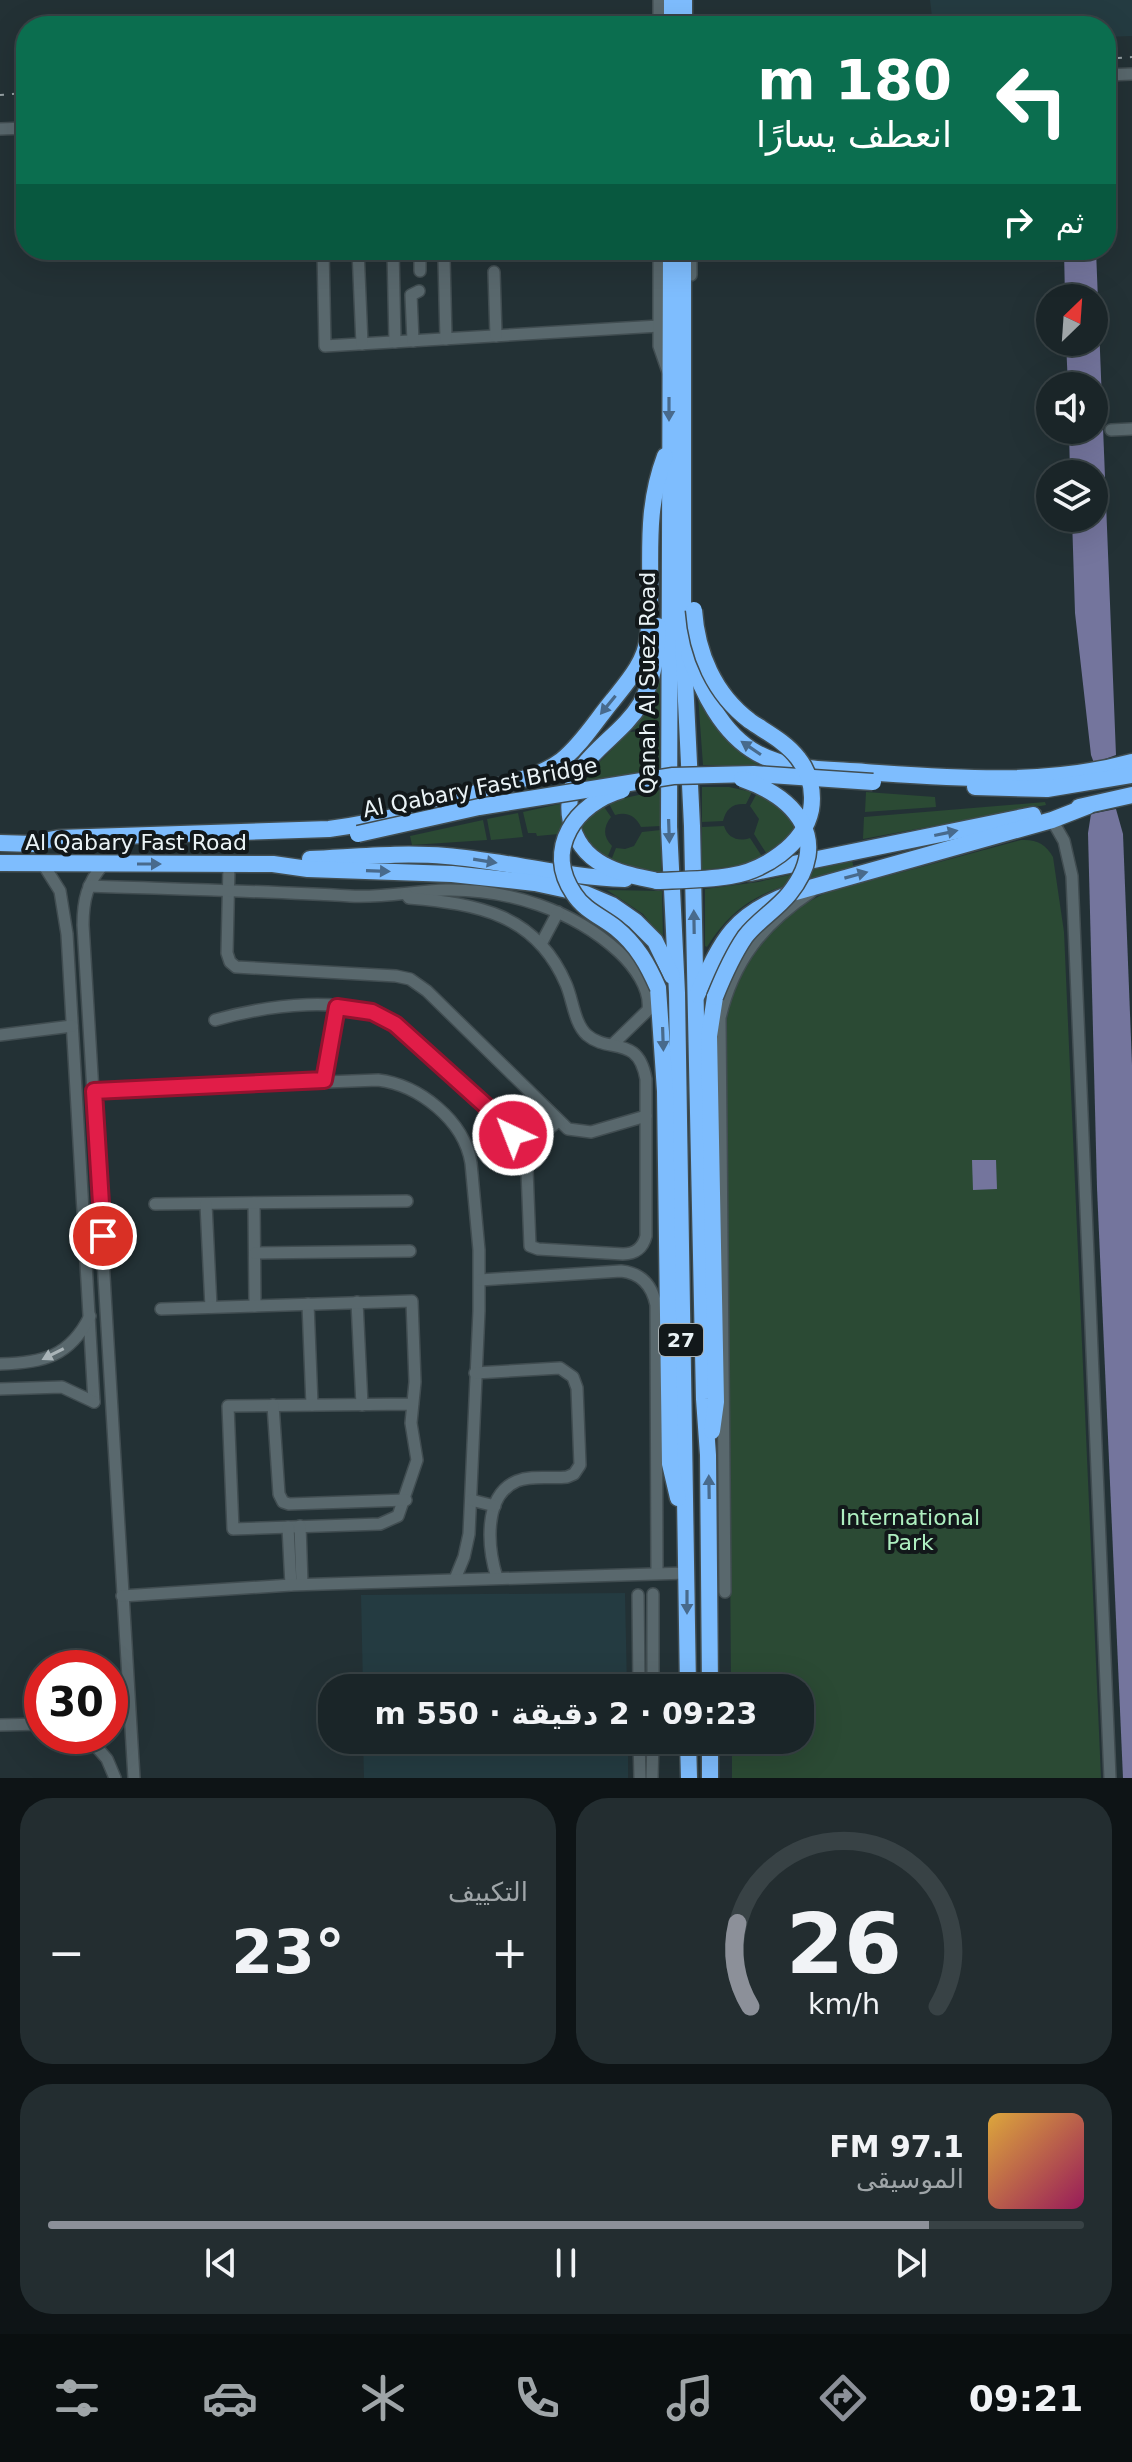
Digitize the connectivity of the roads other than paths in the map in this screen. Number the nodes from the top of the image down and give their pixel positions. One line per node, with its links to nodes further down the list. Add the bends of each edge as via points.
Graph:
1 (323, 260): 18 (street, via 325,346)
2 (358, 260): 18 (street)
3 (393, 260): 17 (street)
4 (420, 260): 10 (street)
5 (444, 260): 15 (street)
6 (660, 260): 13 (street, Qanah Al Suez Road)
7 (671, 260): 13 (highway)
8 (681, 260): 13 (highway)
9 (691, 260): 19 (street, Qanah Al Suez Road, via 691,378)
10 (420, 271)
11 (494, 272): 14 (street)
12 (419, 291): 16 (street, via 411,295)
13 (670, 328): 14 (street); 19 (highway, Qanah Al Suez Road); 22 (highway, Qanah Al Suez Road, one-way to 22)
14 (496, 336): 15 (street)
15 (446, 339): 16 (street)
16 (413, 341): 17 (street)
17 (395, 342): 18 (street)
18 (362, 344)
19 (684, 407): 23 (highway, Qanah Al Suez Road)
20 (1132, 429): 21 (street)
21 (1111, 430)
22 (669, 445): 24 (highway); 48 (highway, Qanah Al Suez Road, one-way to 48, via 669,827)
23 (683, 472): 25 (highway, Qanah Al Suez Road); 40 (highway, bridge, via 693,516 694,610 702,655 735,708 798,758 812,788 808,822 797,841)
24 (659, 473): 34 (highway, one-way to 34, via 649,516 648,636 643,658 572,750 551,767 355,826 59,838); 41 (highway, bridge, via 657,652 646,692 623,727 584,766 572,787 569,811 574,834 595,860)
25 (683, 638): 26 (highway, one-way to 25, via 1058,776 938,778 788,765 754,751 727,727 703,689); 49 (highway, Qanah Al Suez Road, one-way to 25)
26 (1132, 762)
27 (728, 774): 28 (highway, Al Qabary Fast Bridge, bridge, via 1013,789 1076,786); 29 (highway, Al Qabary Fast Bridge, bridge); 80 (highway, bridge, via 767,787 792,807 805,831 806,856 799,880 747,935 719,988 709,1036 716,1402)
28 (1132, 775)
29 (645, 779): 34 (highway, Al Qabary Fast Bridge, bridge, via 316,839); 84 (highway, one-way to 84, bridge, via 585,809 567,834 563,861 580,903 626,937 649,966 658,988 665,1091 670,1464)
30 (1132, 795): 31 (highway)
31 (1088, 806): 32 (highway); 40 (highway, one-way to 31, bridge)
32 (1052, 820): 42 (highway, one-way to 32); 112 (street, via 1064,841 1072,876)
33 (0, 843): 34 (highway, Al Qabary Fast Road)
34 (27, 844)
35 (0, 863): 36 (highway, Al Qabary Fast Road)
36 (43, 864): 37 (highway, Al Qabary Fast Road); 52 (street, via 62,900)
37 (104, 864): 39 (highway, Al Qabary Fast Road, one-way to 39); 43 (street)
38 (273, 864): 39 (highway, Al Qabary Fast Road); 41 (highway, one-way to 41, via 380,855 447,856 580,876); 48 (highway, one-way to 48, via 467,876 586,894 612,905 646,931 668,965)
39 (229, 865): 44 (street)
40 (733, 876): 41 (highway, bridge)
41 (657, 881)
42 (823, 884): 49 (highway, via 765,903 741,921 722,943); 91 (street, via 755,939 737,967 720,1018)
43 (89, 886): 44 (street); 56 (street, via 83,925)
44 (228, 890): 45 (street); 58 (street, via 227,953 233,965 410,979)
45 (406, 894): 46 (street, via 476,892); 47 (street, via 487,910 522,927)
46 (558, 912): 47 (street); 54 (street, via 605,939 642,982 648,1010)
47 (541, 944): 54 (street, via 564,978 581,1028 596,1040)
48 (677, 993): 84 (highway, 27)
49 (695, 1000): 80 (highway, 27)
50 (337, 1007): 51 (street, via 272,1008); 55 (street); 59 (street, via 372,1012 395,1024 501,1121)
51 (215, 1020)
52 (72, 1026): 53 (street); 72 (street)
53 (0, 1035)
54 (613, 1044): 57 (street, via 633,1053 643,1068)
55 (324, 1080): 56 (street); 66 (street, via 397,1083 422,1096 457,1127 471,1163)
56 (94, 1091): 94 (street)
57 (646, 1116): 58 (street, via 585,1133); 59 (street, via 646,1236 632,1253 530,1246)
58 (558, 1121): 59 (street)
59 (522, 1152)
60 (407, 1201): 61 (street)
61 (254, 1203): 63 (street); 65 (street)
62 (155, 1204): 63 (street)
63 (206, 1204): 70 (street)
64 (410, 1251): 65 (street)
65 (255, 1253): 69 (street)
66 (480, 1280): 74 (street); 86 (street, via 621,1271 642,1278 652,1290)
67 (357, 1302): 68 (street); 76 (street, via 412,1301); 79 (street)
68 (308, 1304): 69 (street); 78 (street)
69 (255, 1306): 70 (street)
70 (211, 1307): 71 (street)
71 (161, 1309)
72 (90, 1316): 73 (street, one-way to 73, via 60,1352 39,1361); 75 (street, via 94,1402 62,1387)
73 (0, 1364)
74 (475, 1373): 82 (street); 83 (street, via 560,1368 570,1373 577,1388 579,1468 567,1477 519,1480)
75 (0, 1389)
76 (413, 1404): 79 (street); 81 (street, via 417,1460)
77 (273, 1405): 78 (street); 81 (street, via 283,1502); 85 (street, via 228,1406 233,1529)
78 (312, 1405): 79 (street)
79 (362, 1405)
80 (708, 1444): 91 (highway, 27, one-way to 80)
81 (406, 1500): 85 (street, via 398,1516 386,1523)
82 (471, 1500): 83 (street); 89 (street, via 467,1546)
83 (495, 1506): 88 (street, via 490,1537)
84 (684, 1506): 87 (highway, 27)
85 (294, 1526): 90 (street)
86 (657, 1573): 87 (street); 88 (street)
87 (687, 1573): 97 (highway, 27, one-way to 97)
88 (497, 1578): 89 (street)
89 (455, 1579): 90 (street)
90 (297, 1584): 94 (street)
91 (717, 1593): 98 (highway, 27)
92 (653, 1594): 96 (street)
93 (638, 1595): 95 (street)
94 (122, 1596): 107 (street)
95 (639, 1674)
96 (653, 1674)
97 (688, 1674)
98 (711, 1674)
99 (24, 1724): 100 (street)
100 (0, 1725)
101 (103, 1754): 106 (street)
102 (639, 1754): 108 (street)
103 (653, 1754): 109 (street)
104 (688, 1754): 110 (highway)
105 (710, 1754): 111 (highway)
106 (115, 1778)
107 (134, 1778)
108 (640, 1778)
109 (652, 1778)
110 (689, 1778)
111 (710, 1778)
112 (1110, 1778)

